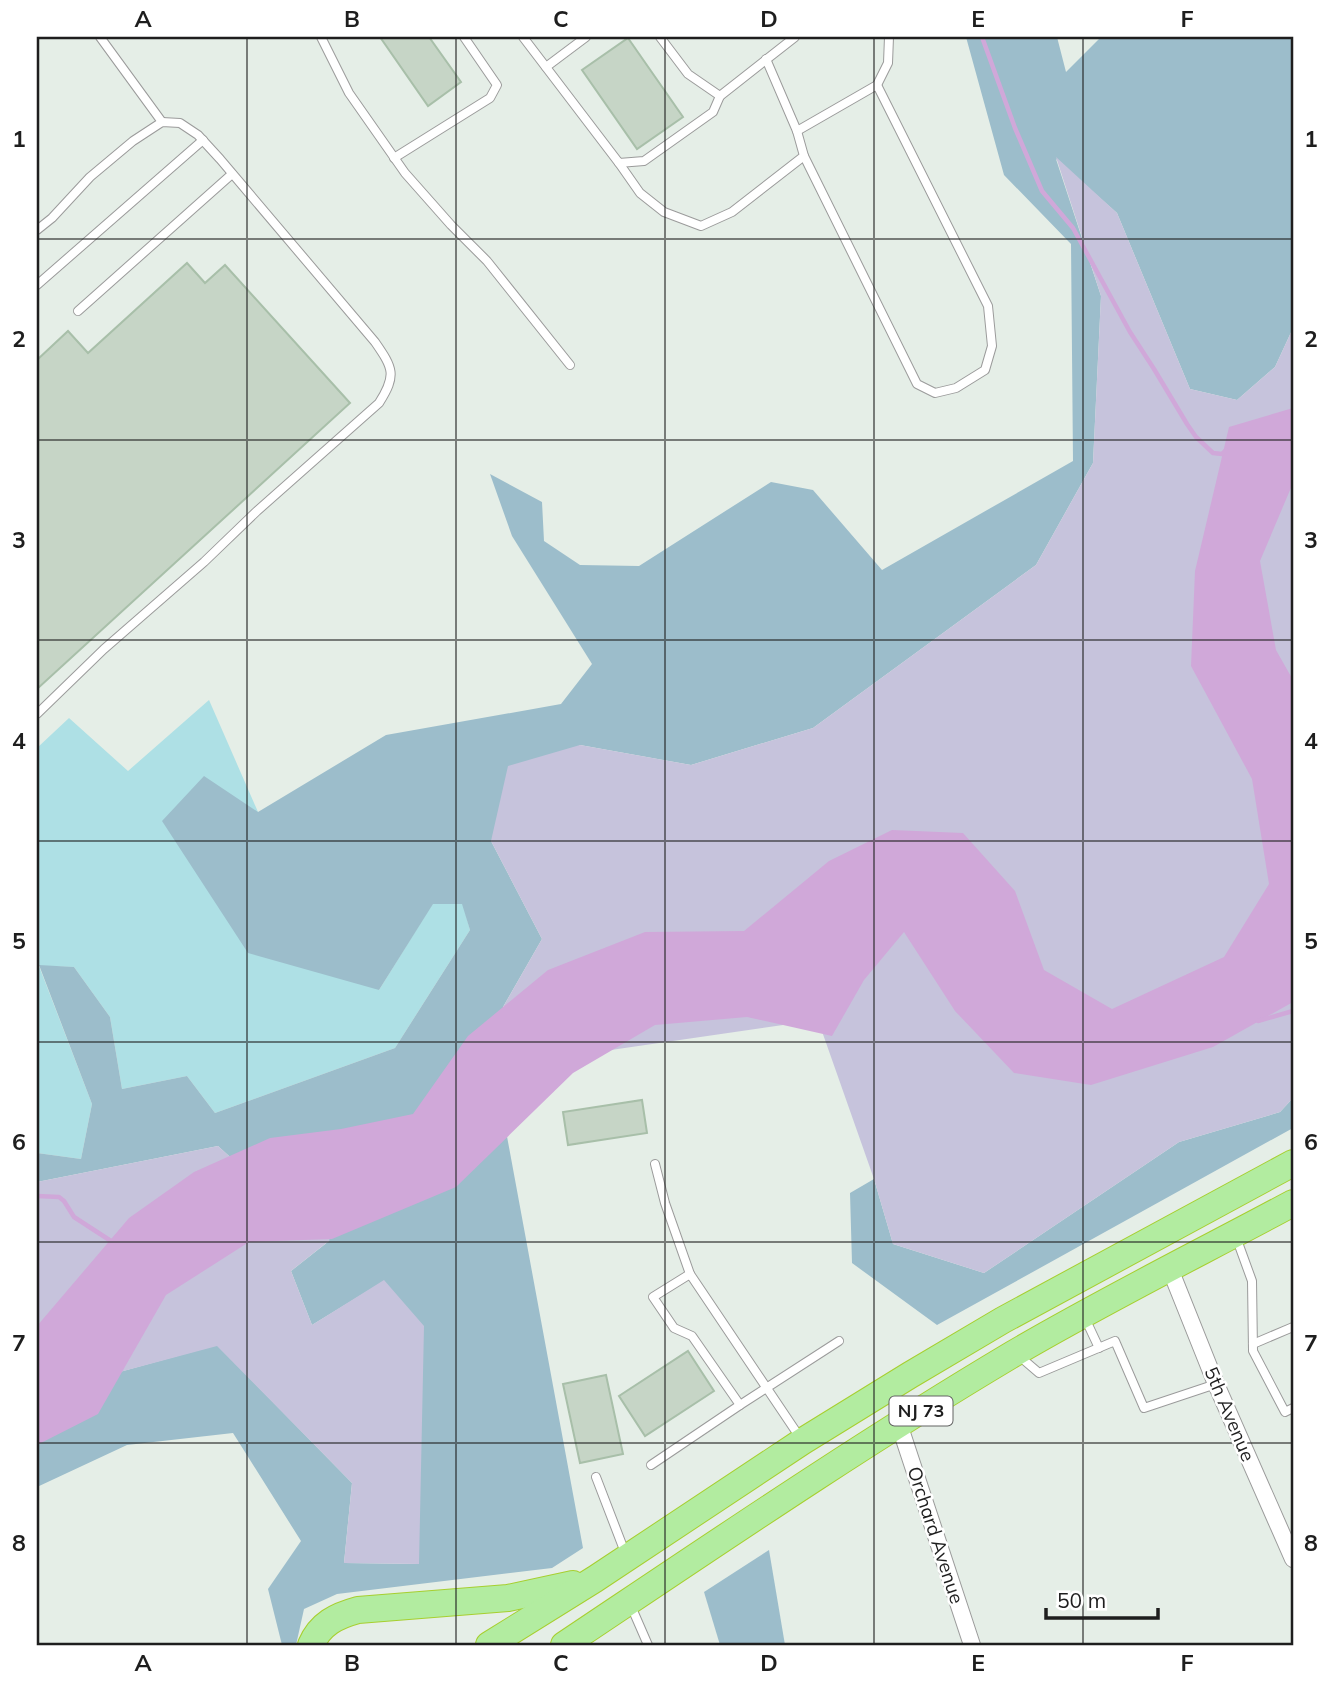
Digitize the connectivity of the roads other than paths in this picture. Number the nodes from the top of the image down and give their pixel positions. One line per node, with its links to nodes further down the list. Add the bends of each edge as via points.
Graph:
1 (100, 37): 13 (lane)
2 (321, 37): 17 (lane, via 349,93)
3 (464, 37): 17 (lane, via 497,85 490,97)
4 (523, 37): 10 (lane)
5 (586, 37): 10 (lane)
6 (660, 37): 12 (lane, via 688,74)
7 (795, 37): 9 (lane)
8 (889, 37): 11 (lane, via 888,63)
9 (766, 59): 12 (lane); 14 (lane)
10 (547, 67): 18 (lane)
11 (877, 85): 14 (lane); 16 (lane, via 988,306 992,346 985,370 956,388 935,393 917,384)
12 (720, 96): 18 (lane, via 713,112 644,161)
13 (162, 122): 15 (lane, via 180,123); 20 (lane, via 90,177)
14 (797, 131): 16 (lane)
15 (203, 140): 19 (lane); 21 (lane)
16 (804, 156): 18 (lane, via 732,212 701,226 664,212 640,193)
17 (394, 158): 23 (lane, via 488,261)
18 (619, 163)
19 (232, 174): 22 (lane); 24 (lane, via 375,342 391,372 389,388 379,403)
20 (37, 230)
21 (37, 285)
22 (78, 311)
23 (570, 365)
24 (37, 714)
25 (1293, 1163): 42 (highway, NJ 73, via 1003,1320)
26 (655, 1164): 30 (lane)
27 (1293, 1203): 28 (highway, NJ 73)
28 (1235, 1235): 29 (highway, NJ 73); 34 (lane, via 1252,1281)
29 (1170, 1269): 31 (highway, NJ 73); 37 (street, 5th Avenue)
30 (690, 1274): 38 (lane); 39 (lane, via 653,1297 674,1328 692,1336)
31 (1084, 1315): 35 (lane); 36 (highway, NJ 73)
32 (1293, 1327): 34 (lane)
33 (839, 1341): 38 (lane)
34 (1253, 1344): 40 (lane, via 1284,1412)
35 (1099, 1348): 36 (lane, via 1039,1373); 37 (lane, via 1115,1341 1144,1408)
36 (1015, 1353): 41 (highway, NJ 73)
37 (1216, 1384): 46 (street, 5th Avenue)
38 (766, 1388): 39 (lane); 42 (lane)
39 (740, 1405): 43 (lane)
40 (1293, 1408)
41 (899, 1424): 48 (highway, NJ 73); 53 (street, Orchard Avenue)
42 (803, 1441): 45 (highway, NJ 73)
43 (651, 1465)
44 (596, 1477): 45 (lane)
45 (627, 1558): 47 (highway, NJ 73)
46 (1293, 1559)
47 (595, 1579): 49 (highway, via 508,1598 345,1613 324,1625); 50 (highway, NJ 73)
48 (629, 1602): 51 (highway, NJ 73); 52 (lane)
49 (310, 1645)
50 (489, 1645)
51 (564, 1645)
52 (648, 1645)
53 (972, 1645)

